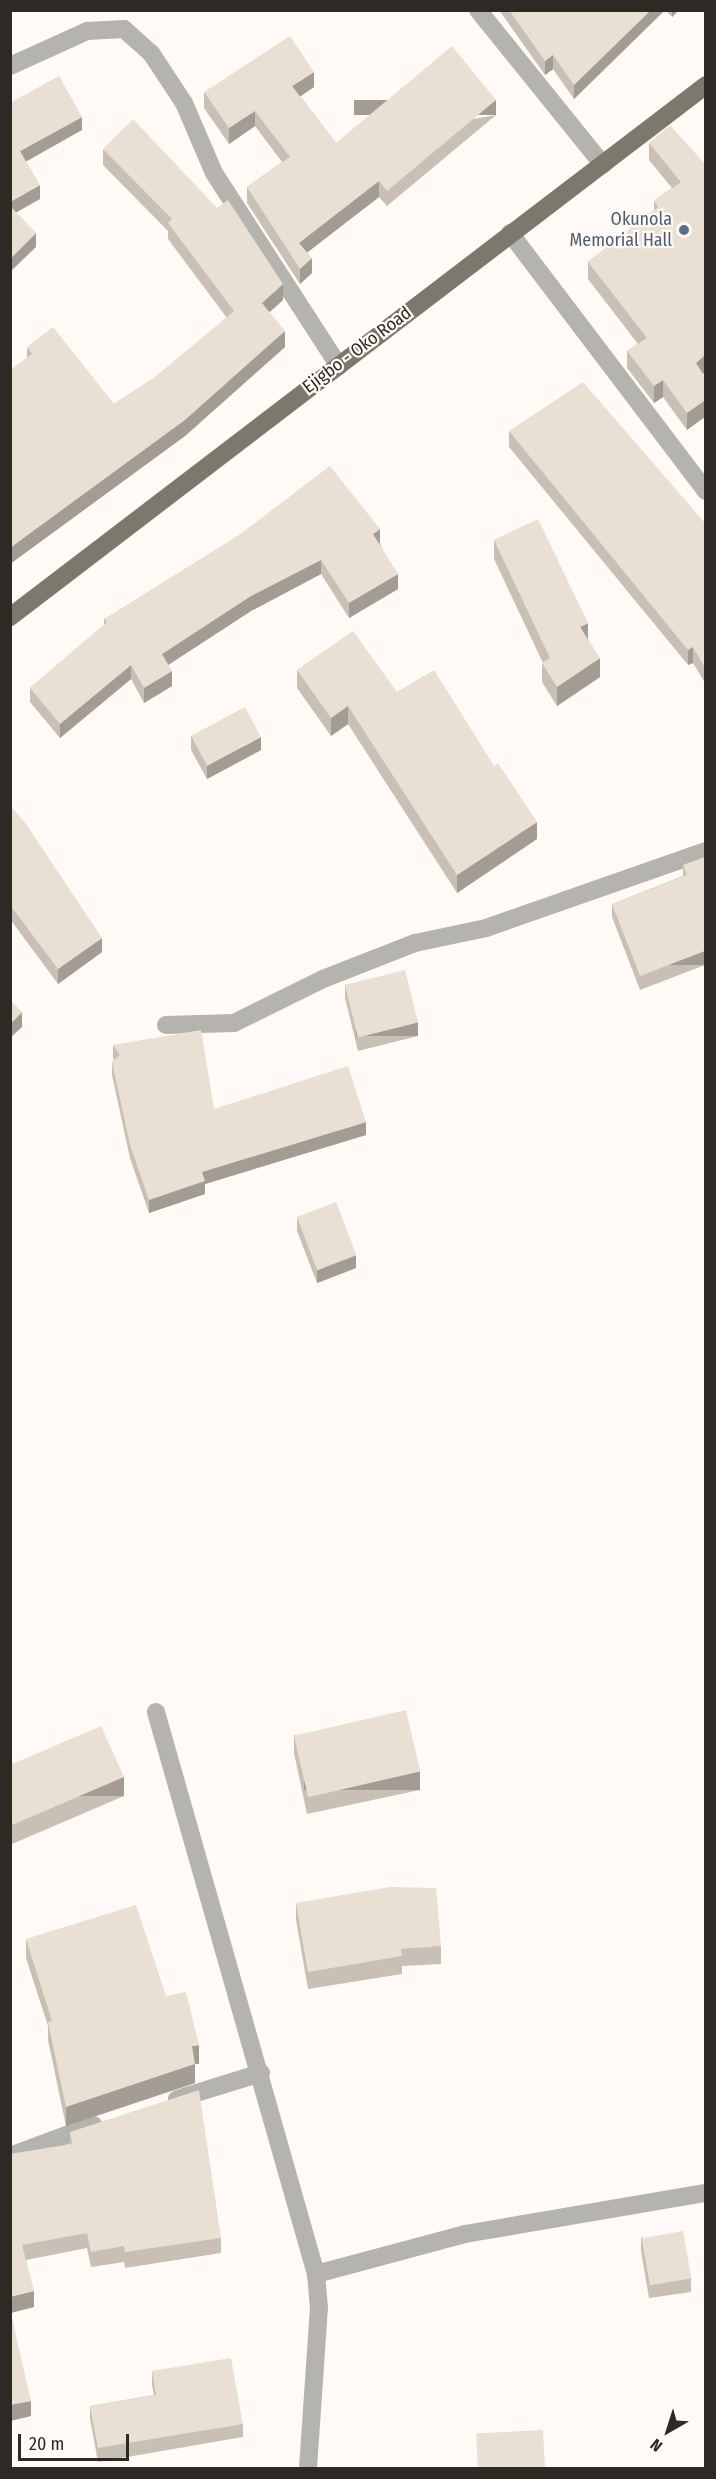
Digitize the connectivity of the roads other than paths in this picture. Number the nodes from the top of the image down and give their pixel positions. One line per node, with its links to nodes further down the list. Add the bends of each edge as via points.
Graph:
1 (478, 10): 4 (street)
2 (10, 66): 6 (street, via 87,31 124,29 144,47 184,103 214,173)
3 (705, 85): 4 (main road, Ejigbo - Oko Road)
4 (603, 165): 5 (main road, Ejigbo - Oko Road)
5 (510, 233): 6 (main road, Ejigbo - Oko Road); 7 (street)
6 (339, 366): 8 (main road, Ejigbo - Oko Road)
7 (705, 491)
8 (10, 617)
9 (705, 851): 10 (street, via 486,928 415,943 323,979 234,1023)
10 (166, 1025)
11 (156, 1712): 12 (street)
12 (261, 2073): 13 (street); 17 (street)
13 (159, 2105)
14 (113, 2119): 15 (street)
15 (10, 2156)
16 (705, 2193): 17 (street, via 477,2231)
17 (316, 2274): 18 (street, via 319,2307)
18 (308, 2469)

